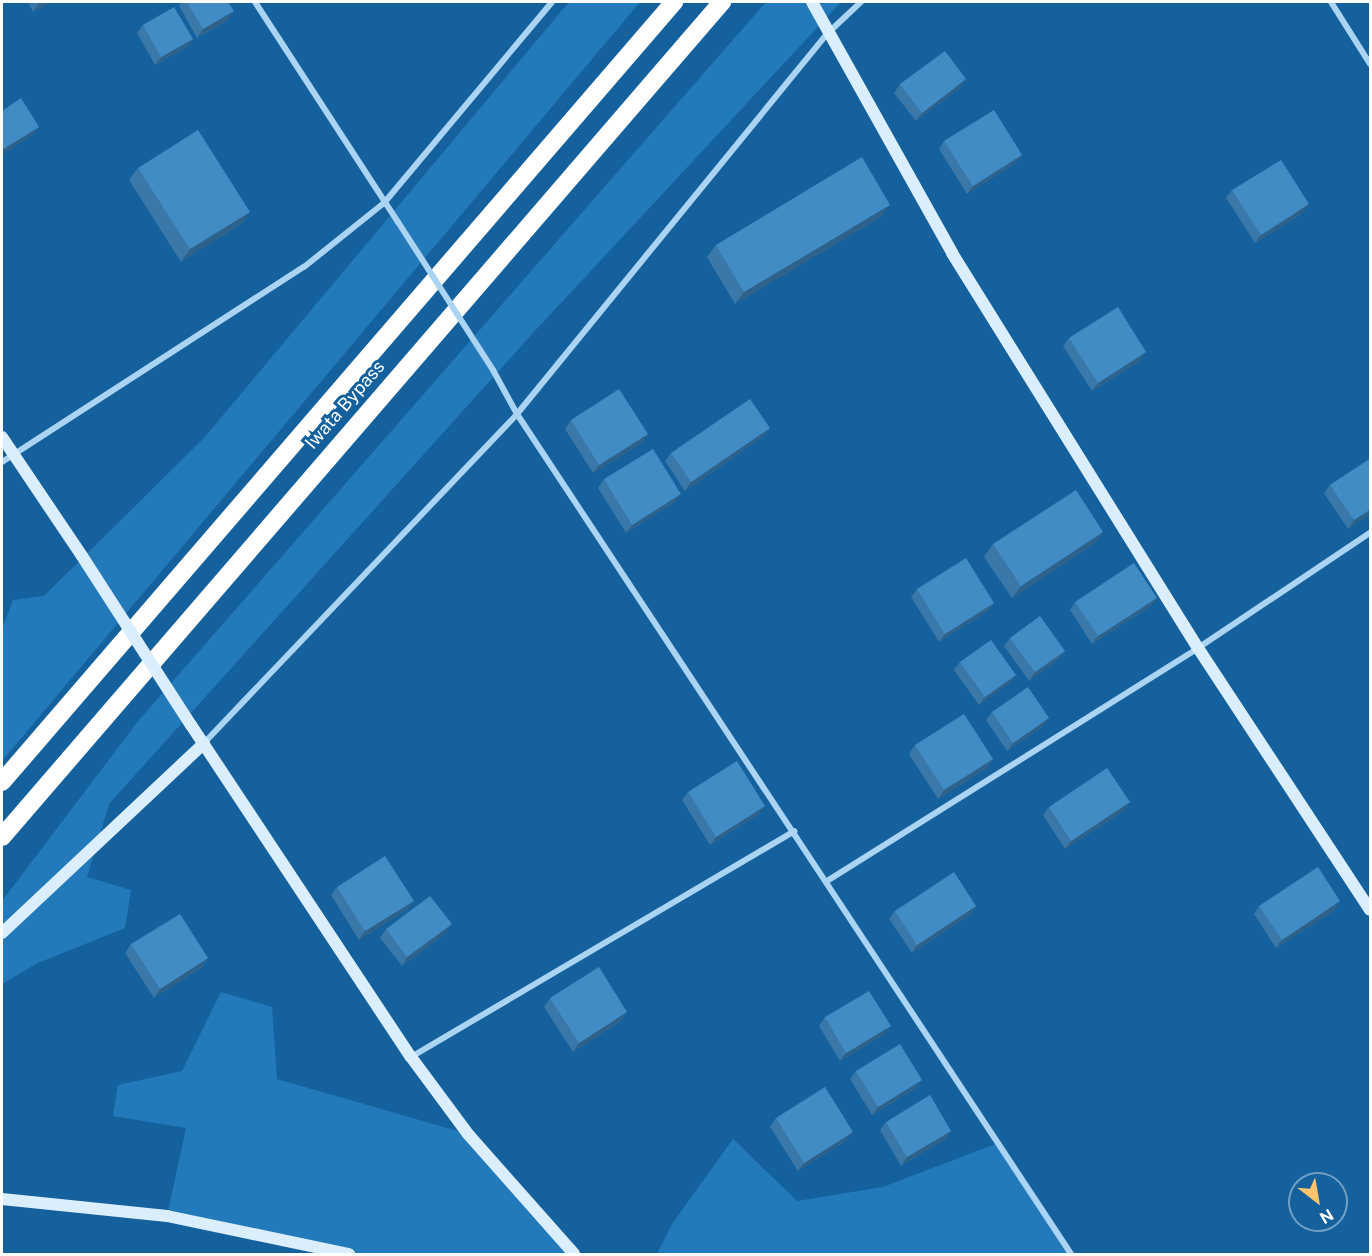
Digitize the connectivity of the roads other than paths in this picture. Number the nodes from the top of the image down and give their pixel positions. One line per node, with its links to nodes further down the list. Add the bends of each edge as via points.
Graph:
1 (255, 2): 10 (street)
2 (552, 2): 10 (street)
3 (674, 2): 18 (highway, Iwata Bypass)
4 (722, 2): 19 (highway, Iwata Bypass)
5 (812, 2): 8 (street)
6 (861, 2): 8 (street)
7 (1331, 2): 9 (street)
8 (829, 32): 11 (street); 16 (street, via 952,253)
9 (1371, 64)
10 (384, 203): 11 (street, bridge, via 493,370); 13 (street, via 304,267)
11 (517, 414): 17 (street); 20 (street)
12 (2, 436): 13 (street)
13 (13, 454): 14 (street); 17 (street, bridge)
14 (2, 462)
15 (1371, 533): 16 (street)
16 (1198, 648): 23 (street); 24 (street)
17 (204, 743): 25 (street); 26 (street)
18 (5, 778)
19 (46, 784): 21 (highway, Iwata Bypass); 22 (highway)
20 (794, 831): 23 (street); 26 (street)
21 (2, 837)
22 (2, 849)
23 (828, 881): 30 (street)
24 (1371, 910)
25 (2, 933)
26 (411, 1057): 29 (street, via 468,1134)
27 (2, 1199): 28 (street, via 167,1216)
28 (349, 1254)
29 (574, 1254)
30 (1071, 1254)

